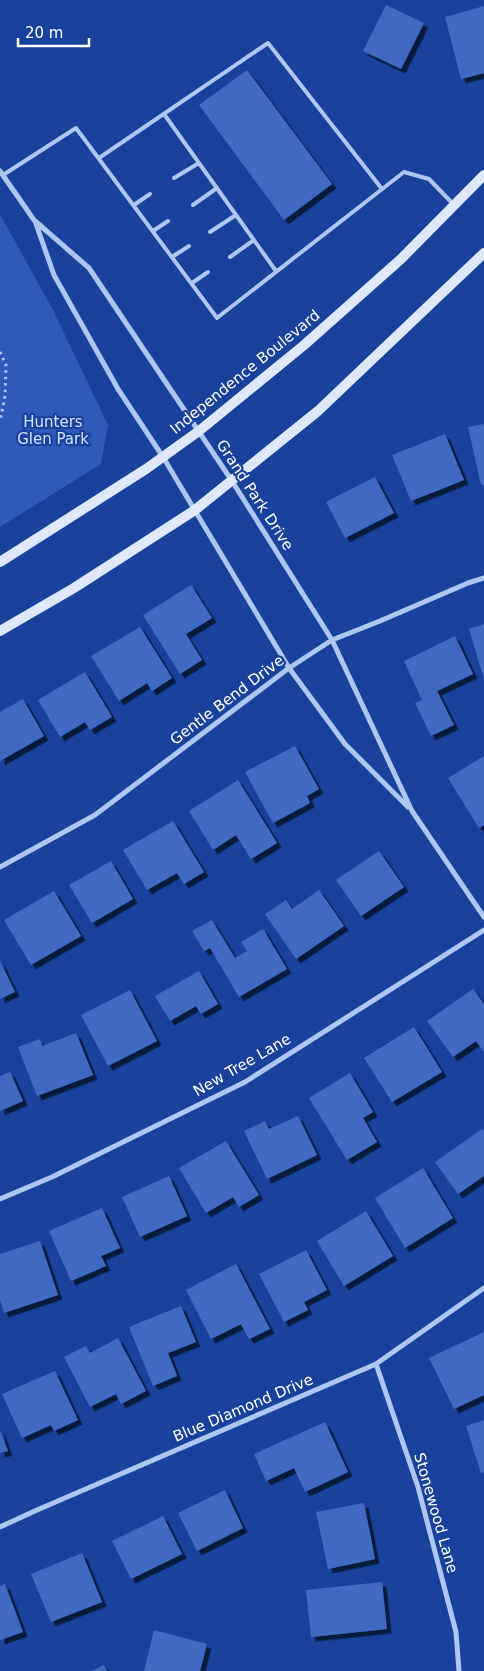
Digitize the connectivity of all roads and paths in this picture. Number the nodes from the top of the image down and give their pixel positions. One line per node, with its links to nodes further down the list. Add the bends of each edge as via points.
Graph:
1 (164, 114): 2 (lane); 3 (lane); 8 (lane, via 268,43)
2 (99, 158): 4 (lane, via 76,128); 10 (lane)
3 (199, 162): 6 (lane); 7 (lane)
4 (2, 173): 14 (street, Grand Park Drive)
5 (484, 175): 12 (main road, Independence Boulevard)
6 (174, 178)
7 (217, 188): 11 (lane); 13 (lane)
8 (382, 189): 12 (lane, via 404,172 429,180); 23 (lane)
9 (150, 194): 10 (lane)
10 (134, 205): 16 (lane)
11 (192, 205)
12 (454, 206): 28 (main road, Independence Boulevard, via 394,266 304,346)
13 (236, 215): 17 (lane); 18 (lane)
14 (34, 220): 28 (street, Grand Park Drive, via 89,268); 29 (street, Grand Park Drive, via 54,275 118,389)
15 (168, 221): 16 (lane)
16 (153, 231): 21 (lane)
17 (210, 232)
18 (254, 240): 22 (lane); 23 (lane)
19 (189, 246): 21 (lane)
20 (484, 253): 30 (main road, via 318,411)
21 (172, 257): 25 (lane)
22 (230, 257)
23 (276, 271): 25 (lane, via 217,318)
24 (208, 272): 25 (lane)
25 (192, 284)
26 (0, 352): 27 (path, via 6,365)
27 (0, 421)
28 (199, 432): 29 (main road, Independence Boulevard); 30 (street, Grand Park Drive)
29 (162, 457): 31 (street, Grand Park Drive); 32 (main road, Independence Boulevard)
30 (232, 481): 31 (main road); 35 (street, Grand Park Drive)
31 (194, 510): 34 (main road, via 74,588); 36 (street, Grand Park Drive)
32 (0, 562)
33 (484, 578): 35 (street, Gentle Bend Drive)
34 (0, 631)
35 (332, 640): 36 (street, Gentle Bend Drive); 37 (street, Grand Park Drive)
36 (289, 668): 37 (street, Grand Park Drive, via 345,744); 38 (street, Gentle Bend Drive, via 95,815)
37 (412, 811): 39 (street, Grand Park Drive)
38 (0, 868)
39 (484, 917)
40 (484, 930): 41 (street, New Tree Lane, via 245,1082 52,1177)
41 (0, 1198)
42 (484, 1288): 43 (street, Blue Diamond Drive)
43 (376, 1364): 44 (street, Blue Diamond Drive); 45 (street, Stonewood Lane, via 418,1487 456,1632)
44 (0, 1527)
45 (459, 1671)

